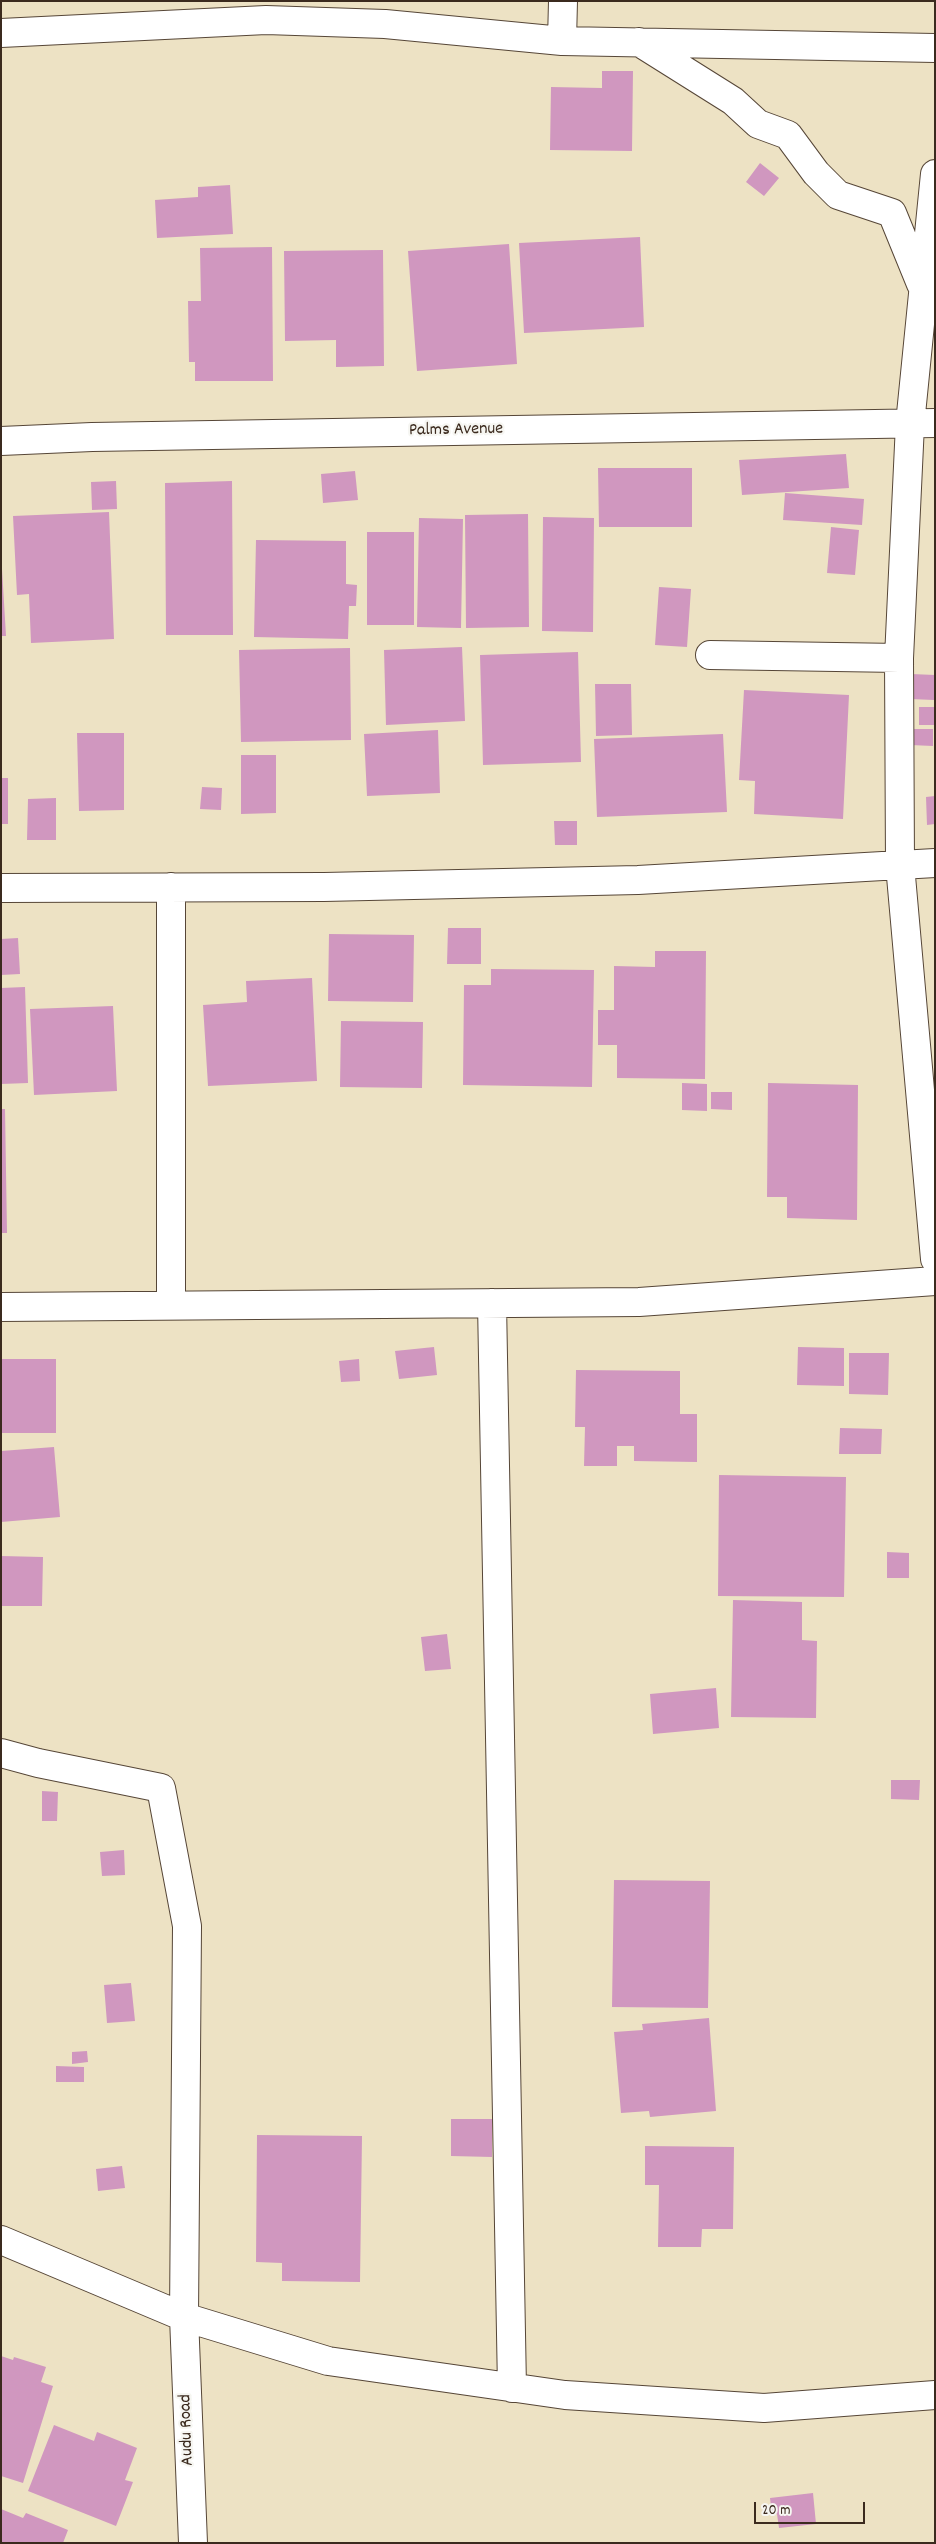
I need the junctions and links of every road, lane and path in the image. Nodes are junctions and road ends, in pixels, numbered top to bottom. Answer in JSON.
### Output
{"nodes":[{"id":1,"x":563,"y":1,"type":"edge"},
{"id":2,"x":1,"y":32,"type":"edge"},
{"id":3,"x":562,"y":41,"type":"junction"},
{"id":4,"x":639,"y":42,"type":"junction"},
{"id":5,"x":935,"y":48,"type":"edge"},
{"id":6,"x":935,"y":174,"type":"edge"},
{"id":7,"x":922,"y":288,"type":"junction"},
{"id":8,"x":922,"y":423,"type":"edge"},
{"id":9,"x":1,"y":442,"type":"edge"},
{"id":10,"x":710,"y":655,"type":"dead end"},
{"id":11,"x":900,"y":658,"type":"junction"},
{"id":12,"x":935,"y":863,"type":"edge"},
{"id":13,"x":900,"y":864,"type":"junction"},
{"id":14,"x":171,"y":887,"type":"junction"},
{"id":15,"x":1,"y":888,"type":"edge"},
{"id":16,"x":935,"y":1259,"type":"edge"},
{"id":17,"x":935,"y":1281,"type":"edge"},
{"id":18,"x":492,"y":1302,"type":"junction"},
{"id":19,"x":171,"y":1305,"type":"junction"},
{"id":20,"x":1,"y":1307,"type":"edge"},
{"id":21,"x":1,"y":1753,"type":"edge"},
{"id":22,"x":1,"y":2240,"type":"edge"},
{"id":23,"x":184,"y":2317,"type":"junction"},
{"id":24,"x":512,"y":2388,"type":"junction"},
{"id":25,"x":935,"y":2396,"type":"edge"},
{"id":26,"x":193,"y":2543,"type":"edge"}],
"edges":[{"from":1,"to":3,"type":"street"},
{"from":2,"to":3,"type":"street"},
{"from":3,"to":4,"type":"street"},
{"from":4,"to":5,"type":"street"},
{"from":4,"to":7,"type":"street"},
{"from":6,"to":7,"type":"street"},
{"from":7,"to":8,"type":"street"},
{"from":8,"to":9,"type":"street","name":"Palms Avenue"},
{"from":8,"to":11,"type":"street"},
{"from":10,"to":11,"type":"street"},
{"from":11,"to":13,"type":"street"},
{"from":12,"to":13,"type":"street"},
{"from":13,"to":14,"type":"street"},
{"from":13,"to":16,"type":"street"},
{"from":14,"to":15,"type":"street"},
{"from":14,"to":19,"type":"street"},
{"from":17,"to":18,"type":"street"},
{"from":18,"to":19,"type":"street"},
{"from":18,"to":24,"type":"street"},
{"from":19,"to":20,"type":"street"},
{"from":21,"to":23,"type":"street","name":"Audu Road"},
{"from":22,"to":23,"type":"street"},
{"from":23,"to":24,"type":"street"},
{"from":23,"to":26,"type":"street","name":"Audu Road"},
{"from":24,"to":25,"type":"street"}]}
